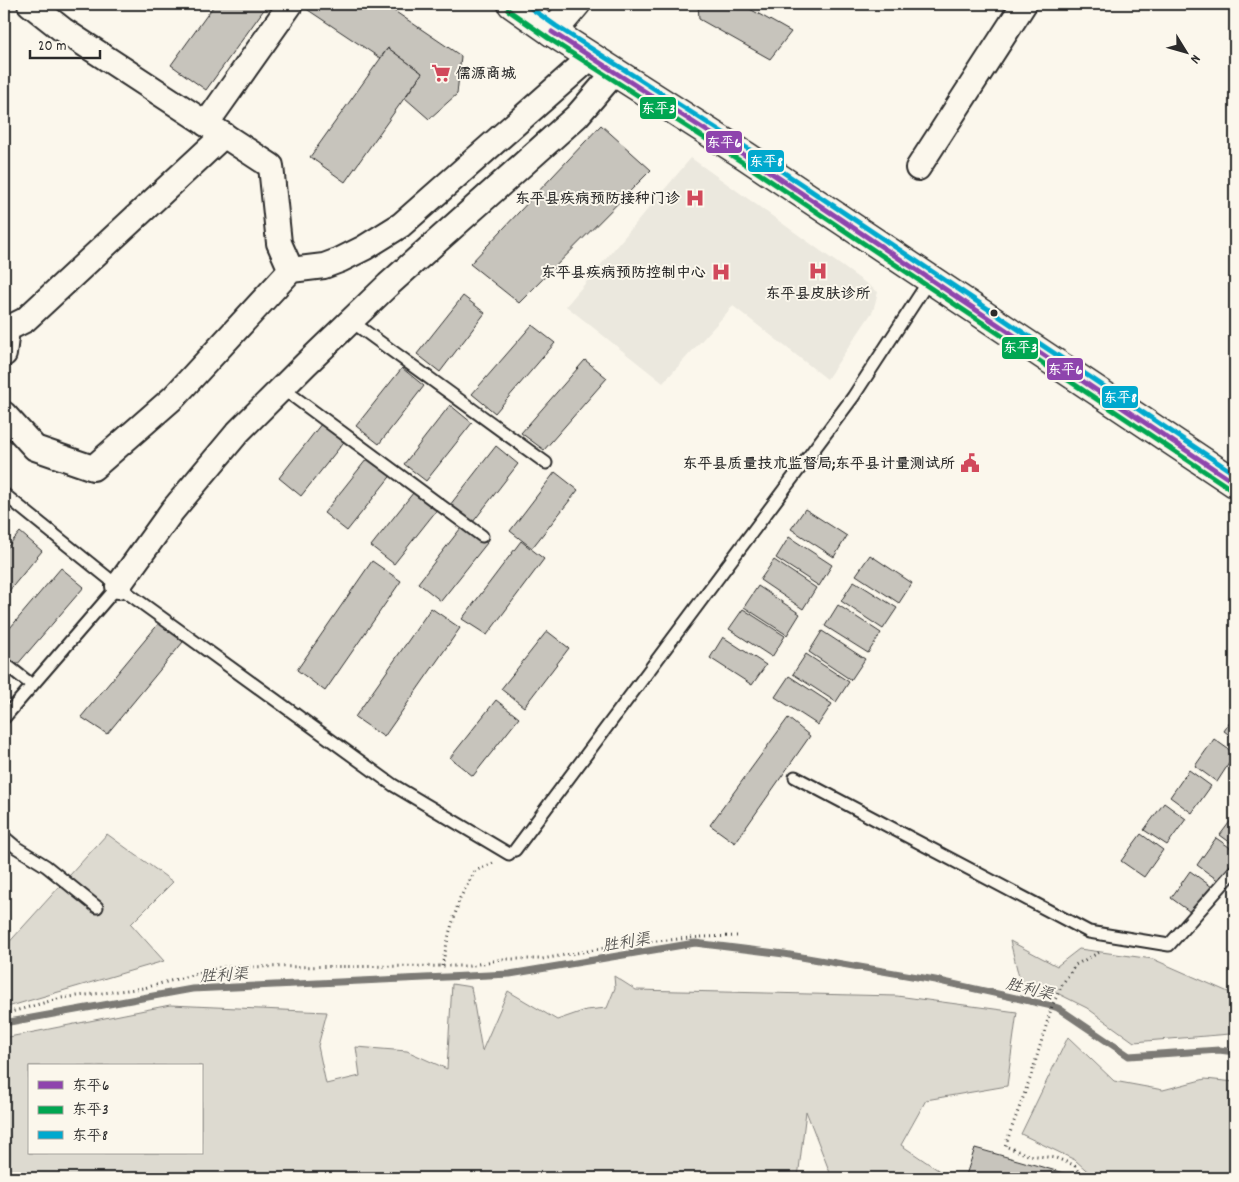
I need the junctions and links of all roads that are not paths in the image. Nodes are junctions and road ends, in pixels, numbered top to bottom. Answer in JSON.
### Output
{"nodes":[{"id":1,"x":30,"y":4,"type":"edge"},
{"id":2,"x":512,"y":4,"type":"edge"},
{"id":3,"x":576,"y":4,"type":"edge"},
{"id":4,"x":1024,"y":4,"type":"edge"},
{"id":5,"x":290,"y":5,"type":"edge"},
{"id":6,"x":552,"y":32,"type":"junction"},
{"id":7,"x":591,"y":57,"type":"junction"},
{"id":8,"x":615,"y":72,"type":"junction"},
{"id":9,"x":215,"y":129,"type":"junction"},
{"id":10,"x":918,"y":168,"type":"dead end"},
{"id":11,"x":291,"y":270,"type":"junction"},
{"id":12,"x":930,"y":279,"type":"junction"},
{"id":13,"x":351,"y":321,"type":"junction"},
{"id":14,"x":4,"y":354,"type":"edge"},
{"id":15,"x":282,"y":388,"type":"junction"},
{"id":16,"x":4,"y":414,"type":"edge"},
{"id":17,"x":546,"y":464,"type":"dead end"},
{"id":18,"x":1235,"y":483,"type":"edge"},
{"id":19,"x":4,"y":494,"type":"edge"},
{"id":20,"x":482,"y":536,"type":"dead end"},
{"id":21,"x":118,"y":586,"type":"junction"},
{"id":22,"x":4,"y":663,"type":"edge"},
{"id":23,"x":32,"y":686,"type":"junction"},
{"id":24,"x":4,"y":718,"type":"edge"},
{"id":25,"x":795,"y":777,"type":"dead end"},
{"id":26,"x":4,"y":837,"type":"edge"},
{"id":27,"x":1235,"y":870,"type":"edge"},
{"id":28,"x":96,"y":907,"type":"dead end"}],
"edges":[{"from":1,"to":9,"type":"street"},
{"from":2,"to":6,"type":"street"},
{"from":3,"to":6,"type":"street"},
{"from":4,"to":10,"type":"street"},
{"from":5,"to":9,"type":"street"},
{"from":6,"to":7,"type":"street"},
{"from":7,"to":8,"type":"street"},
{"from":7,"to":11,"type":"street"},
{"from":8,"to":12,"type":"street"},
{"from":8,"to":13,"type":"street"},
{"from":9,"to":11,"type":"street"},
{"from":9,"to":14,"type":"street"},
{"from":11,"to":16,"type":"street"},
{"from":12,"to":18,"type":"street"},
{"from":12,"to":21,"type":"lane"},
{"from":13,"to":15,"type":"street"},
{"from":13,"to":17,"type":"lane"},
{"from":15,"to":20,"type":"lane"},
{"from":15,"to":21,"type":"street"},
{"from":19,"to":21,"type":"lane"},
{"from":21,"to":23,"type":"lane"},
{"from":22,"to":23,"type":"lane"},
{"from":23,"to":24,"type":"lane"},
{"from":25,"to":27,"type":"lane"},
{"from":26,"to":28,"type":"lane"}]}
